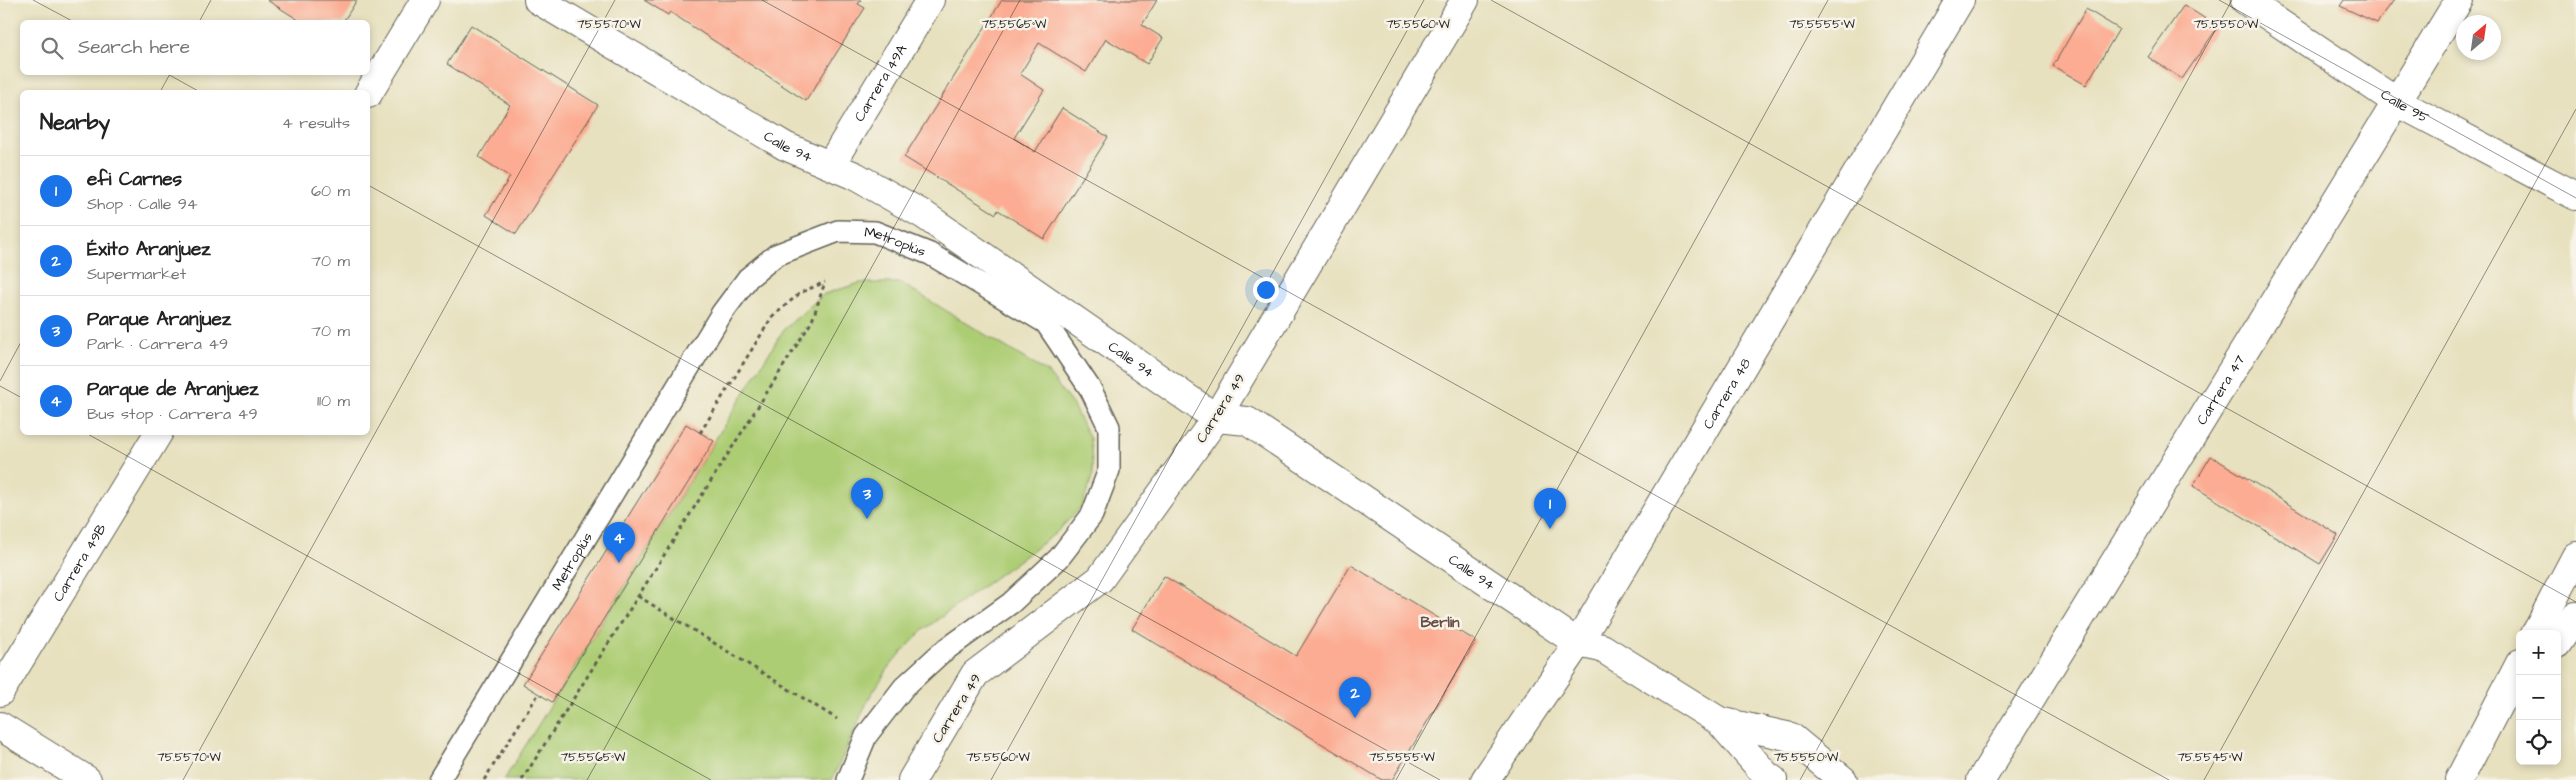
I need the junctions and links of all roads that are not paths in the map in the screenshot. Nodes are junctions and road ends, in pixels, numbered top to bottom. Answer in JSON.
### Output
{"nodes":[{"id":1,"x":425,"y":0,"type":"edge"},
{"id":2,"x":538,"y":0,"type":"edge"},
{"id":3,"x":930,"y":0,"type":"edge"},
{"id":4,"x":1465,"y":0,"type":"edge"},
{"id":5,"x":1960,"y":0,"type":"edge"},
{"id":6,"x":2245,"y":0,"type":"edge"},
{"id":7,"x":2459,"y":0,"type":"edge"},
{"id":8,"x":370,"y":91,"type":"edge"},
{"id":9,"x":2397,"y":102,"type":"junction"},
{"id":10,"x":831,"y":164,"type":"junction"},
{"id":11,"x":2576,"y":196,"type":"edge"},
{"id":12,"x":1216,"y":418,"type":"junction"},
{"id":13,"x":157,"y":435,"type":"edge"},
{"id":14,"x":2576,"y":556,"type":"edge"},
{"id":15,"x":2576,"y":616,"type":"edge"},
{"id":16,"x":2537,"y":630,"type":"edge"},
{"id":17,"x":2561,"y":638,"type":"edge"},
{"id":18,"x":1578,"y":643,"type":"junction"},
{"id":19,"x":2516,"y":671,"type":"edge"},
{"id":20,"x":0,"y":692,"type":"edge"},
{"id":21,"x":2516,"y":707,"type":"edge"},
{"id":22,"x":1719,"y":721,"type":"junction"},
{"id":23,"x":0,"y":726,"type":"edge"},
{"id":24,"x":916,"y":774,"type":"edge"},
{"id":25,"x":87,"y":780,"type":"edge"},
{"id":26,"x":439,"y":780,"type":"edge"},
{"id":27,"x":848,"y":780,"type":"edge"},
{"id":28,"x":1485,"y":780,"type":"edge"},
{"id":29,"x":1774,"y":780,"type":"edge"},
{"id":30,"x":1842,"y":780,"type":"edge"},
{"id":31,"x":1981,"y":780,"type":"edge"},
{"id":32,"x":2458,"y":780,"type":"edge"},
{"id":33,"x":2467,"y":780,"type":"edge"}],
"edges":[{"from":1,"to":8,"type":"street"},
{"from":2,"to":10,"type":"street","name":"Calle 94"},
{"from":3,"to":10,"type":"street","name":"Carrera 49A"},
{"from":4,"to":12,"type":"street","name":"Carrera 49"},
{"from":5,"to":18,"type":"street","name":"Carrera 48"},
{"from":6,"to":9,"type":"street","name":"Calle 95"},
{"from":7,"to":9,"type":"street","name":"Carrera 47"},
{"from":9,"to":11,"type":"street","name":"Calle 95"},
{"from":9,"to":31,"type":"street","name":"Carrera 47"},
{"from":10,"to":12,"type":"street","name":"Calle 94"},
{"from":12,"to":18,"type":"street","name":"Calle 94"},
{"from":12,"to":24,"type":"street","name":"Carrera 49"},
{"from":13,"to":20,"type":"street","name":"Carrera 49B"},
{"from":14,"to":16,"type":"street"},
{"from":15,"to":17,"type":"street"},
{"from":18,"to":22,"type":"street","name":"Calle 94"},
{"from":18,"to":28,"type":"street","name":"Carrera 48"},
{"from":19,"to":32,"type":"street"},
{"from":21,"to":33,"type":"street"},
{"from":22,"to":29,"type":"street","name":"Calle 94"},
{"from":22,"to":30,"type":"street","name":"Calle 94"},
{"from":23,"to":25,"type":"street"},
{"from":26,"to":27,"type":"lane","name":"Metroplús"}]}
